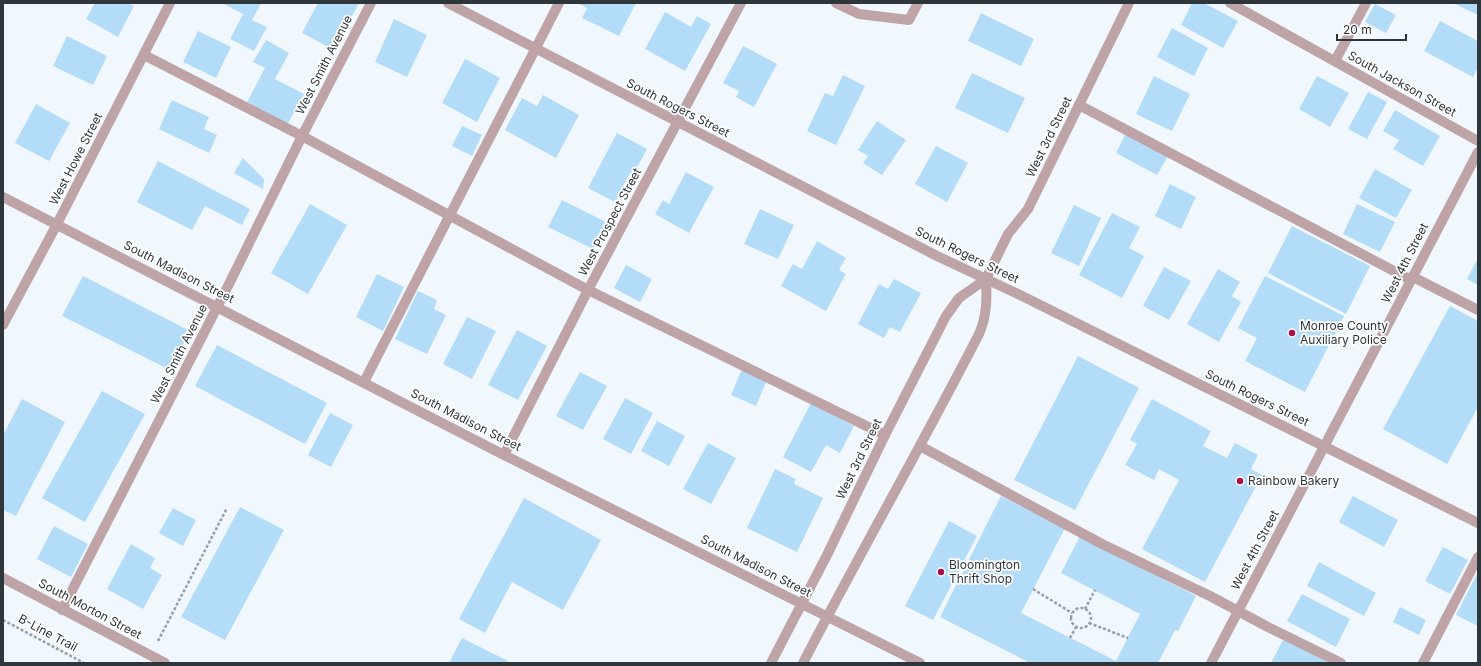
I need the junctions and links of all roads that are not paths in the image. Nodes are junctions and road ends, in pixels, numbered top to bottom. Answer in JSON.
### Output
{"nodes":[{"id":1,"x":170,"y":3,"type":"edge"},
{"id":2,"x":371,"y":3,"type":"edge"},
{"id":3,"x":448,"y":3,"type":"edge"},
{"id":4,"x":559,"y":3,"type":"edge"},
{"id":5,"x":741,"y":3,"type":"edge"},
{"id":6,"x":836,"y":3,"type":"edge"},
{"id":7,"x":918,"y":3,"type":"edge"},
{"id":8,"x":1129,"y":3,"type":"edge"},
{"id":9,"x":1230,"y":3,"type":"edge"},
{"id":10,"x":1366,"y":3,"type":"edge"},
{"id":11,"x":535,"y":49,"type":"junction"},
{"id":12,"x":144,"y":55,"type":"junction"},
{"id":13,"x":1335,"y":61,"type":"junction"},
{"id":14,"x":1079,"y":105,"type":"junction"},
{"id":15,"x":677,"y":123,"type":"junction"},
{"id":16,"x":302,"y":136,"type":"junction"},
{"id":17,"x":1478,"y":140,"type":"edge"},
{"id":18,"x":1478,"y":152,"type":"edge"},
{"id":19,"x":3,"y":197,"type":"edge"},
{"id":20,"x":450,"y":216,"type":"junction"},
{"id":21,"x":57,"y":224,"type":"junction"},
{"id":22,"x":986,"y":278,"type":"junction"},
{"id":23,"x":1412,"y":279,"type":"junction"},
{"id":24,"x":588,"y":290,"type":"junction"},
{"id":25,"x":218,"y":306,"type":"junction"},
{"id":26,"x":1478,"y":310,"type":"edge"},
{"id":27,"x":3,"y":325,"type":"edge"},
{"id":28,"x":364,"y":382,"type":"junction"},
{"id":29,"x":885,"y":435,"type":"junction"},
{"id":30,"x":920,"y":446,"type":"junction"},
{"id":31,"x":1325,"y":446,"type":"junction"},
{"id":32,"x":504,"y":455,"type":"junction"},
{"id":33,"x":1478,"y":523,"type":"edge"},
{"id":34,"x":1478,"y":556,"type":"edge"},
{"id":35,"x":3,"y":578,"type":"edge"},
{"id":36,"x":801,"y":604,"type":"junction"},
{"id":37,"x":62,"y":610,"type":"junction"},
{"id":38,"x":1238,"y":610,"type":"junction"},
{"id":39,"x":827,"y":617,"type":"junction"},
{"id":40,"x":165,"y":663,"type":"edge"},
{"id":41,"x":771,"y":663,"type":"edge"},
{"id":42,"x":803,"y":663,"type":"edge"},
{"id":43,"x":920,"y":663,"type":"edge"},
{"id":44,"x":1211,"y":663,"type":"edge"},
{"id":45,"x":1341,"y":663,"type":"edge"},
{"id":46,"x":1423,"y":663,"type":"edge"}],
"edges":[{"from":1,"to":12,"type":"street","name":"West Howe Street"},
{"from":2,"to":16,"type":"street","name":"West Smith Avenue"},
{"from":3,"to":11,"type":"street","name":"South Rogers Street"},
{"from":4,"to":11,"type":"street"},
{"from":5,"to":15,"type":"street","name":"West Prospect Street"},
{"from":6,"to":7,"type":"street"},
{"from":8,"to":14,"type":"street","name":"West 3rd Street"},
{"from":9,"to":13,"type":"street","name":"South Jackson Street"},
{"from":10,"to":13,"type":"street"},
{"from":11,"to":15,"type":"street","name":"South Rogers Street"},
{"from":11,"to":20,"type":"street"},
{"from":12,"to":16,"type":"street"},
{"from":12,"to":21,"type":"street","name":"West Howe Street"},
{"from":13,"to":17,"type":"street","name":"South Jackson Street"},
{"from":14,"to":22,"type":"street","name":"West 3rd Street"},
{"from":14,"to":23,"type":"street"},
{"from":15,"to":22,"type":"street","name":"South Rogers Street"},
{"from":15,"to":24,"type":"street","name":"West Prospect Street"},
{"from":16,"to":20,"type":"street"},
{"from":16,"to":25,"type":"street","name":"West Smith Avenue"},
{"from":18,"to":23,"type":"street","name":"West 4th Street"},
{"from":19,"to":21,"type":"street","name":"South Madison Street"},
{"from":20,"to":24,"type":"street"},
{"from":20,"to":28,"type":"street"},
{"from":21,"to":25,"type":"street","name":"South Madison Street"},
{"from":21,"to":27,"type":"street","name":"West Howe Street"},
{"from":22,"to":29,"type":"street","name":"West 3rd Street"},
{"from":22,"to":30,"type":"street","name":"West 3rd Street"},
{"from":22,"to":31,"type":"street","name":"South Rogers Street"},
{"from":23,"to":26,"type":"street"},
{"from":23,"to":31,"type":"street","name":"West 4th Street"},
{"from":24,"to":29,"type":"street"},
{"from":24,"to":32,"type":"street","name":"West Prospect Street"},
{"from":25,"to":28,"type":"street","name":"South Madison Street"},
{"from":25,"to":37,"type":"street","name":"West Smith Avenue"},
{"from":28,"to":32,"type":"street","name":"South Madison Street"},
{"from":29,"to":36,"type":"street","name":"West 3rd Street"},
{"from":30,"to":38,"type":"street"},
{"from":30,"to":39,"type":"street","name":"West 3rd Street"},
{"from":31,"to":33,"type":"street","name":"South Rogers Street"},
{"from":31,"to":38,"type":"street","name":"West 4th Street"},
{"from":32,"to":36,"type":"street","name":"South Madison Street"},
{"from":34,"to":46,"type":"street"},
{"from":35,"to":37,"type":"street","name":"South Morton Street"},
{"from":36,"to":39,"type":"street","name":"South Madison Street"},
{"from":36,"to":41,"type":"street","name":"West 3rd Street"},
{"from":37,"to":40,"type":"street","name":"South Morton Street"},
{"from":38,"to":44,"type":"street","name":"West 4th Street"},
{"from":38,"to":45,"type":"street"},
{"from":39,"to":42,"type":"street","name":"West 3rd Street"},
{"from":39,"to":43,"type":"street","name":"South Madison Street"}]}
